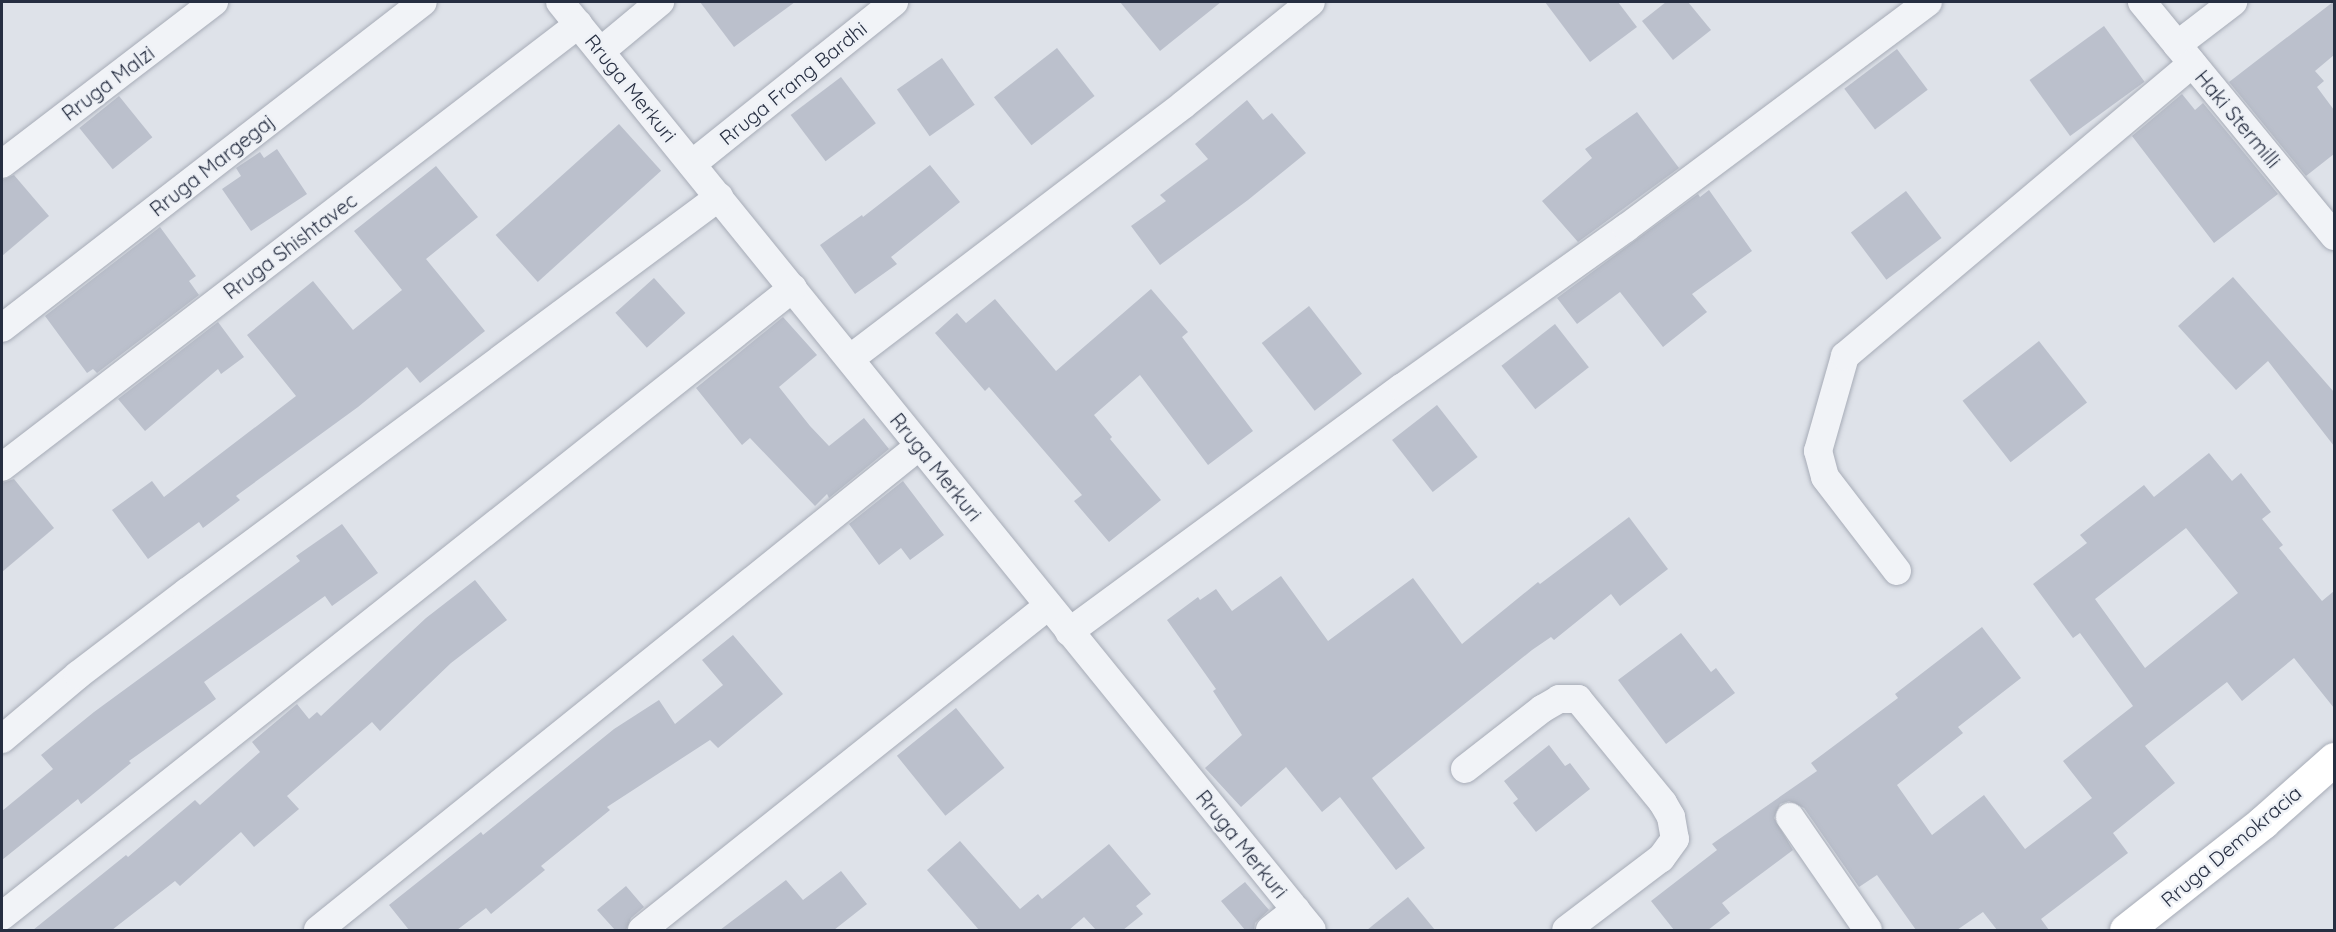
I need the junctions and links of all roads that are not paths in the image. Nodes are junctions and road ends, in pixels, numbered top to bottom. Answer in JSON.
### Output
{"nodes":[{"id":1,"x":214,"y":2,"type":"edge"},
{"id":2,"x":423,"y":2,"type":"edge"},
{"id":3,"x":560,"y":2,"type":"edge"},
{"id":4,"x":660,"y":2,"type":"edge"},
{"id":5,"x":894,"y":2,"type":"edge"},
{"id":6,"x":1311,"y":2,"type":"edge"},
{"id":7,"x":1928,"y":2,"type":"edge"},
{"id":8,"x":2142,"y":2,"type":"edge"},
{"id":9,"x":2234,"y":2,"type":"edge"},
{"id":10,"x":579,"y":24,"type":"junction"},
{"id":11,"x":600,"y":51,"type":"junction"},
{"id":12,"x":2185,"y":54,"type":"junction"},
{"id":13,"x":2,"y":164,"type":"edge"},
{"id":14,"x":692,"y":164,"type":"junction"},
{"id":15,"x":719,"y":197,"type":"junction"},
{"id":16,"x":2334,"y":236,"type":"edge"},
{"id":17,"x":793,"y":288,"type":"junction"},
{"id":18,"x":2,"y":327,"type":"edge"},
{"id":19,"x":851,"y":358,"type":"junction"},
{"id":20,"x":918,"y":447,"type":"junction"},
{"id":21,"x":2,"y":467,"type":"edge"},
{"id":22,"x":1897,"y":571,"type":"dead end"},
{"id":23,"x":1048,"y":606,"type":"junction"},
{"id":24,"x":1069,"y":632,"type":"junction"},
{"id":25,"x":2,"y":739,"type":"edge"},
{"id":26,"x":2334,"y":759,"type":"edge"},
{"id":27,"x":1465,"y":769,"type":"dead end"},
{"id":28,"x":1790,"y":817,"type":"dead end"},
{"id":29,"x":2,"y":916,"type":"edge"},
{"id":30,"x":1304,"y":920,"type":"edge"},
{"id":31,"x":318,"y":930,"type":"edge"},
{"id":32,"x":642,"y":930,"type":"edge"},
{"id":33,"x":1270,"y":930,"type":"edge"},
{"id":34,"x":1566,"y":930,"type":"edge"},
{"id":35,"x":1868,"y":930,"type":"edge"},
{"id":36,"x":2126,"y":930,"type":"edge"}],
"edges":[{"from":1,"to":13,"type":"street","name":"Rruga Malzi"},
{"from":2,"to":18,"type":"street","name":"Rruga Margegaj"},
{"from":3,"to":10,"type":"street","name":"Rruga Merkuri"},
{"from":4,"to":11,"type":"street"},
{"from":5,"to":14,"type":"street","name":"Rruga Frang Bardhi"},
{"from":6,"to":19,"type":"street"},
{"from":7,"to":24,"type":"street"},
{"from":8,"to":12,"type":"street","name":"Haki Stermilli"},
{"from":9,"to":12,"type":"street"},
{"from":10,"to":11,"type":"street","name":"Rruga Merkuri"},
{"from":10,"to":21,"type":"street","name":"Rruga Shishtavec"},
{"from":11,"to":14,"type":"street","name":"Rruga Merkuri"},
{"from":12,"to":16,"type":"street","name":"Haki Stermilli"},
{"from":12,"to":22,"type":"street"},
{"from":14,"to":15,"type":"street","name":"Rruga Merkuri"},
{"from":15,"to":17,"type":"street","name":"Rruga Merkuri"},
{"from":15,"to":25,"type":"street"},
{"from":17,"to":19,"type":"street","name":"Rruga Merkuri"},
{"from":17,"to":29,"type":"street"},
{"from":19,"to":20,"type":"street","name":"Rruga Merkuri"},
{"from":20,"to":23,"type":"street","name":"Rruga Merkuri"},
{"from":20,"to":31,"type":"street"},
{"from":23,"to":24,"type":"street","name":"Rruga Merkuri"},
{"from":23,"to":32,"type":"street"},
{"from":24,"to":30,"type":"street","name":"Rruga Merkuri"},
{"from":26,"to":36,"type":"main road","name":"Rruga Demokracia"},
{"from":27,"to":34,"type":"street"},
{"from":28,"to":35,"type":"street"},
{"from":30,"to":33,"type":"street"}]}
